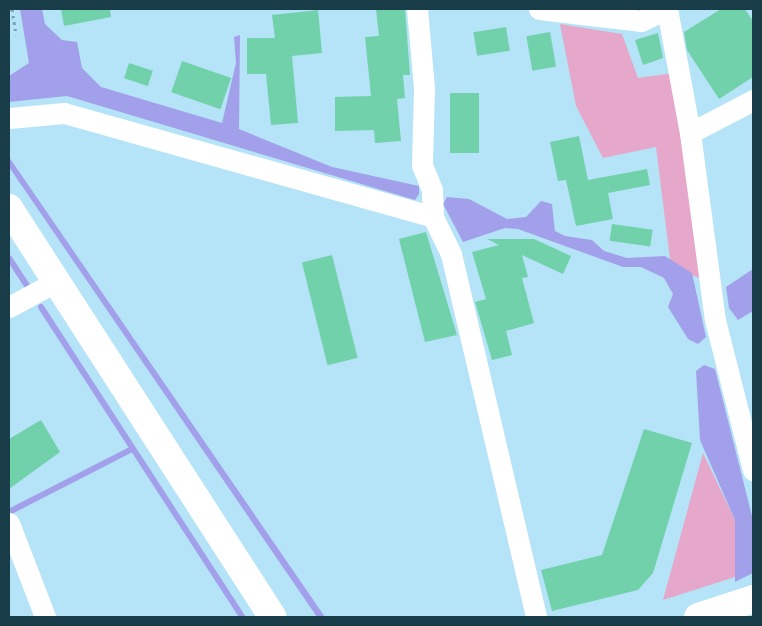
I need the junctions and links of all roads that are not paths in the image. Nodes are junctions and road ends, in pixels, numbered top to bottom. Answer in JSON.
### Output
{"nodes":[{"id":1,"x":417,"y":9,"type":"edge"},
{"id":2,"x":539,"y":9,"type":"edge"},
{"id":3,"x":667,"y":9,"type":"edge"},
{"id":4,"x":753,"y":100,"type":"edge"},
{"id":5,"x":9,"y":118,"type":"edge"},
{"id":6,"x":690,"y":134,"type":"junction"},
{"id":7,"x":9,"y":208,"type":"edge"},
{"id":8,"x":433,"y":217,"type":"junction"},
{"id":9,"x":57,"y":281,"type":"junction"},
{"id":10,"x":9,"y":307,"type":"edge"},
{"id":11,"x":753,"y":470,"type":"edge"},
{"id":12,"x":9,"y":525,"type":"edge"},
{"id":13,"x":753,"y":600,"type":"edge"},
{"id":14,"x":45,"y":617,"type":"edge"},
{"id":15,"x":273,"y":617,"type":"edge"},
{"id":16,"x":536,"y":617,"type":"edge"},
{"id":17,"x":698,"y":617,"type":"edge"}],
"edges":[{"from":1,"to":8,"type":"street"},
{"from":2,"to":3,"type":"street"},
{"from":3,"to":6,"type":"street"},
{"from":4,"to":6,"type":"street"},
{"from":5,"to":8,"type":"street"},
{"from":6,"to":11,"type":"street"},
{"from":7,"to":9,"type":"street"},
{"from":8,"to":16,"type":"street"},
{"from":9,"to":10,"type":"street"},
{"from":9,"to":15,"type":"street"},
{"from":12,"to":14,"type":"street"},
{"from":13,"to":17,"type":"street"}]}
